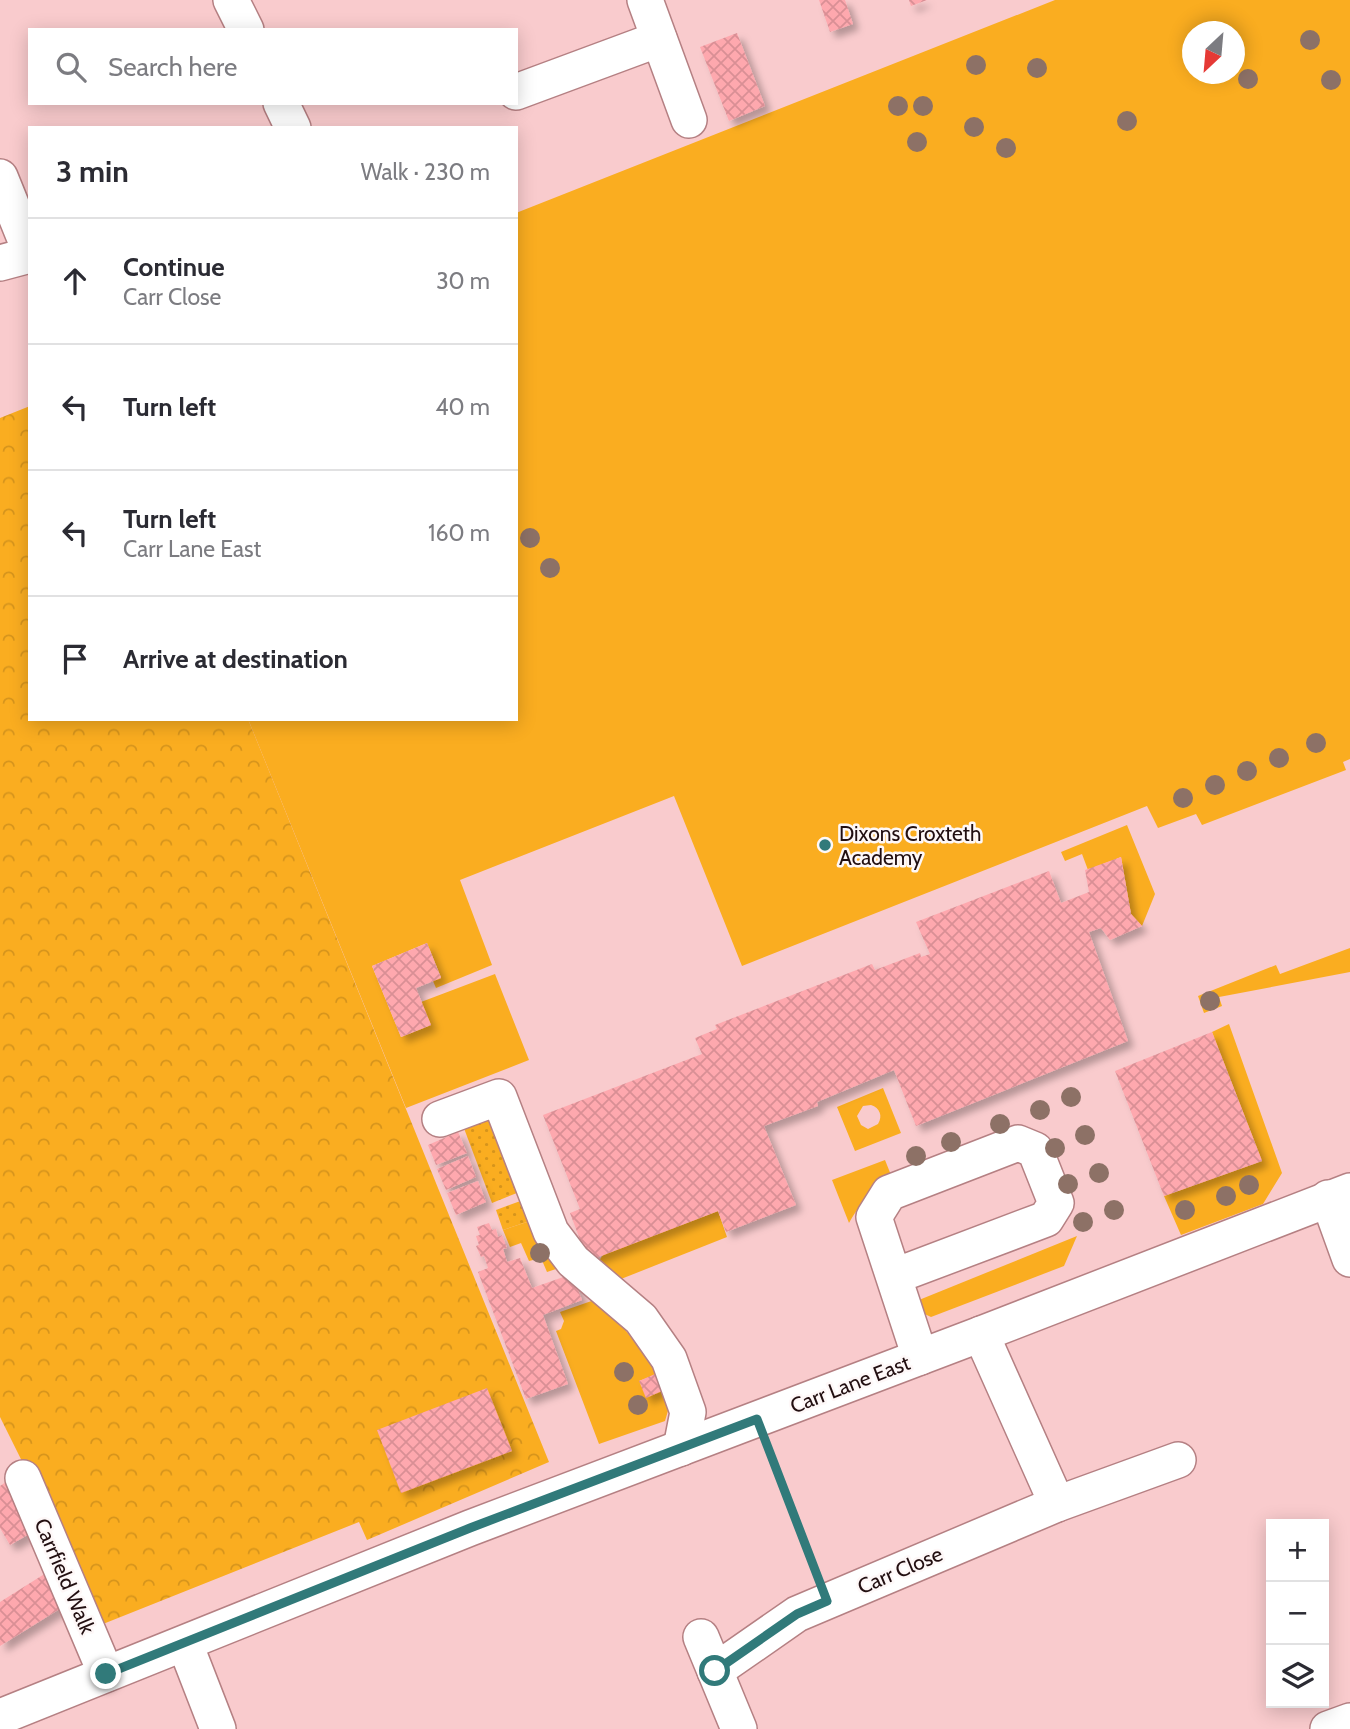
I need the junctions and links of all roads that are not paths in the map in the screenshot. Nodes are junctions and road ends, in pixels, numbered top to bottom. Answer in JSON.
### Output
{"nodes":[{"id":1,"x":231,"y":0,"type":"edge"},
{"id":2,"x":645,"y":0,"type":"edge"},
{"id":3,"x":245,"y":28,"type":"edge"},
{"id":4,"x":659,"y":39,"type":"junction"},
{"id":5,"x":518,"y":91,"type":"edge"},
{"id":6,"x":282,"y":105,"type":"edge"},
{"id":7,"x":689,"y":120,"type":"dead end"},
{"id":8,"x":292,"y":126,"type":"edge"},
{"id":9,"x":0,"y":177,"type":"edge"},
{"id":10,"x":28,"y":248,"type":"edge"},
{"id":11,"x":28,"y":254,"type":"edge"},
{"id":12,"x":0,"y":263,"type":"edge"},
{"id":13,"x":440,"y":1119,"type":"dead end"},
{"id":14,"x":1339,"y":1194,"type":"edge"},
{"id":15,"x":1350,"y":1259,"type":"edge"},
{"id":16,"x":895,"y":1276,"type":"junction"},
{"id":17,"x":981,"y":1334,"type":"junction"},
{"id":18,"x":920,"y":1357,"type":"junction"},
{"id":19,"x":681,"y":1448,"type":"junction"},
{"id":20,"x":1178,"y":1460,"type":"dead end"},
{"id":21,"x":23,"y":1478,"type":"dead end"},
{"id":22,"x":1058,"y":1504,"type":"junction"},
{"id":23,"x":701,"y":1637,"type":"dead end"},
{"id":24,"x":185,"y":1644,"type":"junction"},
{"id":25,"x":715,"y":1671,"type":"junction"},
{"id":26,"x":106,"y":1674,"type":"junction"},
{"id":27,"x":0,"y":1717,"type":"edge"},
{"id":28,"x":1350,"y":1721,"type":"edge"},
{"id":29,"x":218,"y":1729,"type":"edge"},
{"id":30,"x":739,"y":1729,"type":"edge"},
{"id":31,"x":1328,"y":1729,"type":"edge"}],
"edges":[{"from":1,"to":3,"type":"street"},
{"from":2,"to":4,"type":"street"},
{"from":4,"to":5,"type":"street"},
{"from":4,"to":7,"type":"street"},
{"from":6,"to":8,"type":"street"},
{"from":9,"to":10,"type":"street"},
{"from":11,"to":12,"type":"street"},
{"from":13,"to":19,"type":"street"},
{"from":14,"to":15,"type":"street"},
{"from":14,"to":17,"type":"street","name":"Carr Lane East"},
{"from":16,"to":16,"type":"street"},
{"from":16,"to":18,"type":"street"},
{"from":17,"to":18,"type":"street","name":"Carr Lane East"},
{"from":17,"to":22,"type":"street"},
{"from":18,"to":19,"type":"street","name":"Carr Lane East"},
{"from":19,"to":24,"type":"street","name":"Carr Lane East"},
{"from":20,"to":22,"type":"street","name":"Carr Close"},
{"from":21,"to":26,"type":"street","name":"Carrfield Walk"},
{"from":22,"to":25,"type":"street","name":"Carr Close"},
{"from":23,"to":25,"type":"street"},
{"from":24,"to":26,"type":"street","name":"Carr Lane East"},
{"from":24,"to":29,"type":"street"},
{"from":25,"to":30,"type":"street"},
{"from":26,"to":27,"type":"street","name":"Carr Lane East"},
{"from":28,"to":31,"type":"street"}]}
